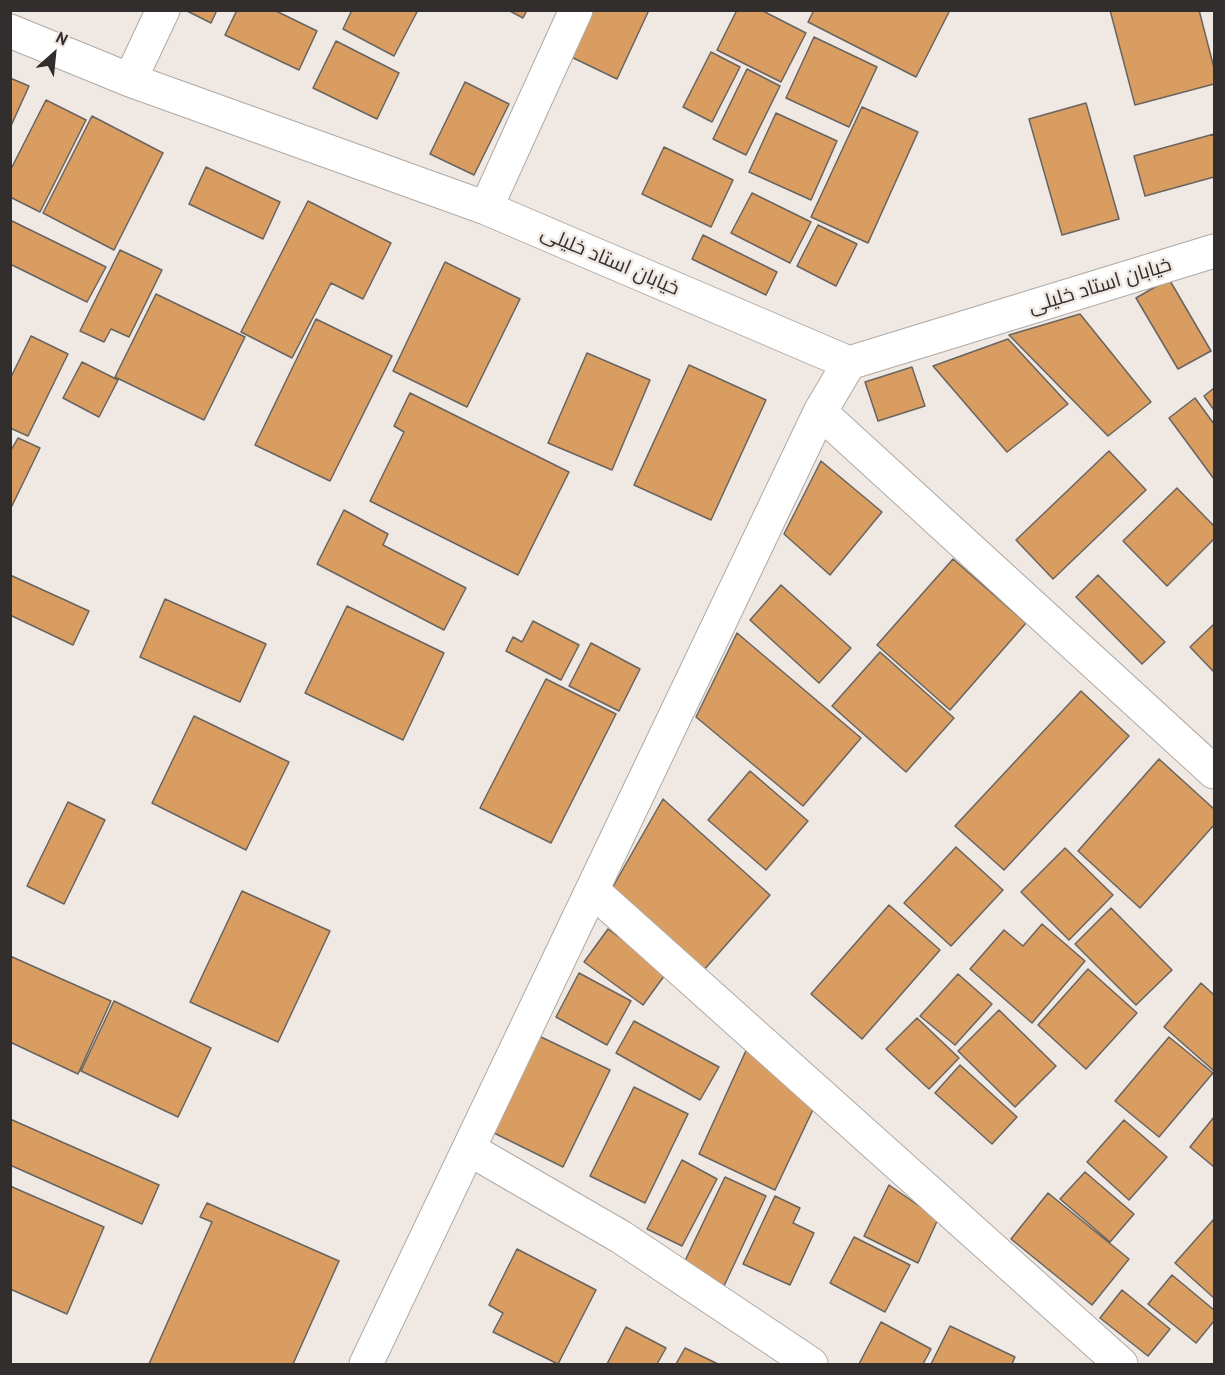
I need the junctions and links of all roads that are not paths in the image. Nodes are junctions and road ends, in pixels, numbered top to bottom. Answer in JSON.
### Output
{"nodes":[{"id":1,"x":163,"y":10,"type":"edge"},
{"id":2,"x":576,"y":10,"type":"edge"},
{"id":3,"x":10,"y":32,"type":"edge"},
{"id":4,"x":130,"y":80,"type":"junction"},
{"id":5,"x":486,"y":208,"type":"junction"},
{"id":6,"x":1215,"y":251,"type":"edge"},
{"id":7,"x":849,"y":363,"type":"junction"},
{"id":8,"x":820,"y":412,"type":"junction"},
{"id":9,"x":1215,"y":772,"type":"edge"},
{"id":10,"x":592,"y":890,"type":"junction"},
{"id":11,"x":469,"y":1149,"type":"junction"},
{"id":12,"x":366,"y":1365,"type":"edge"},
{"id":13,"x":811,"y":1365,"type":"edge"},
{"id":14,"x":1121,"y":1365,"type":"edge"}],
"edges":[{"from":1,"to":4,"type":"street"},
{"from":2,"to":5,"type":"street"},
{"from":3,"to":4,"type":"street","name":"خیابان استاد خلیلی"},
{"from":4,"to":5,"type":"street","name":"خیابان استاد خلیلی"},
{"from":5,"to":7,"type":"street","name":"خیابان استاد خلیلی"},
{"from":6,"to":7,"type":"street","name":"خیابان استاد خلیلی"},
{"from":7,"to":8,"type":"street"},
{"from":8,"to":9,"type":"street"},
{"from":8,"to":10,"type":"street"},
{"from":10,"to":11,"type":"street"},
{"from":10,"to":14,"type":"street"},
{"from":11,"to":12,"type":"street"},
{"from":11,"to":13,"type":"street"}]}
